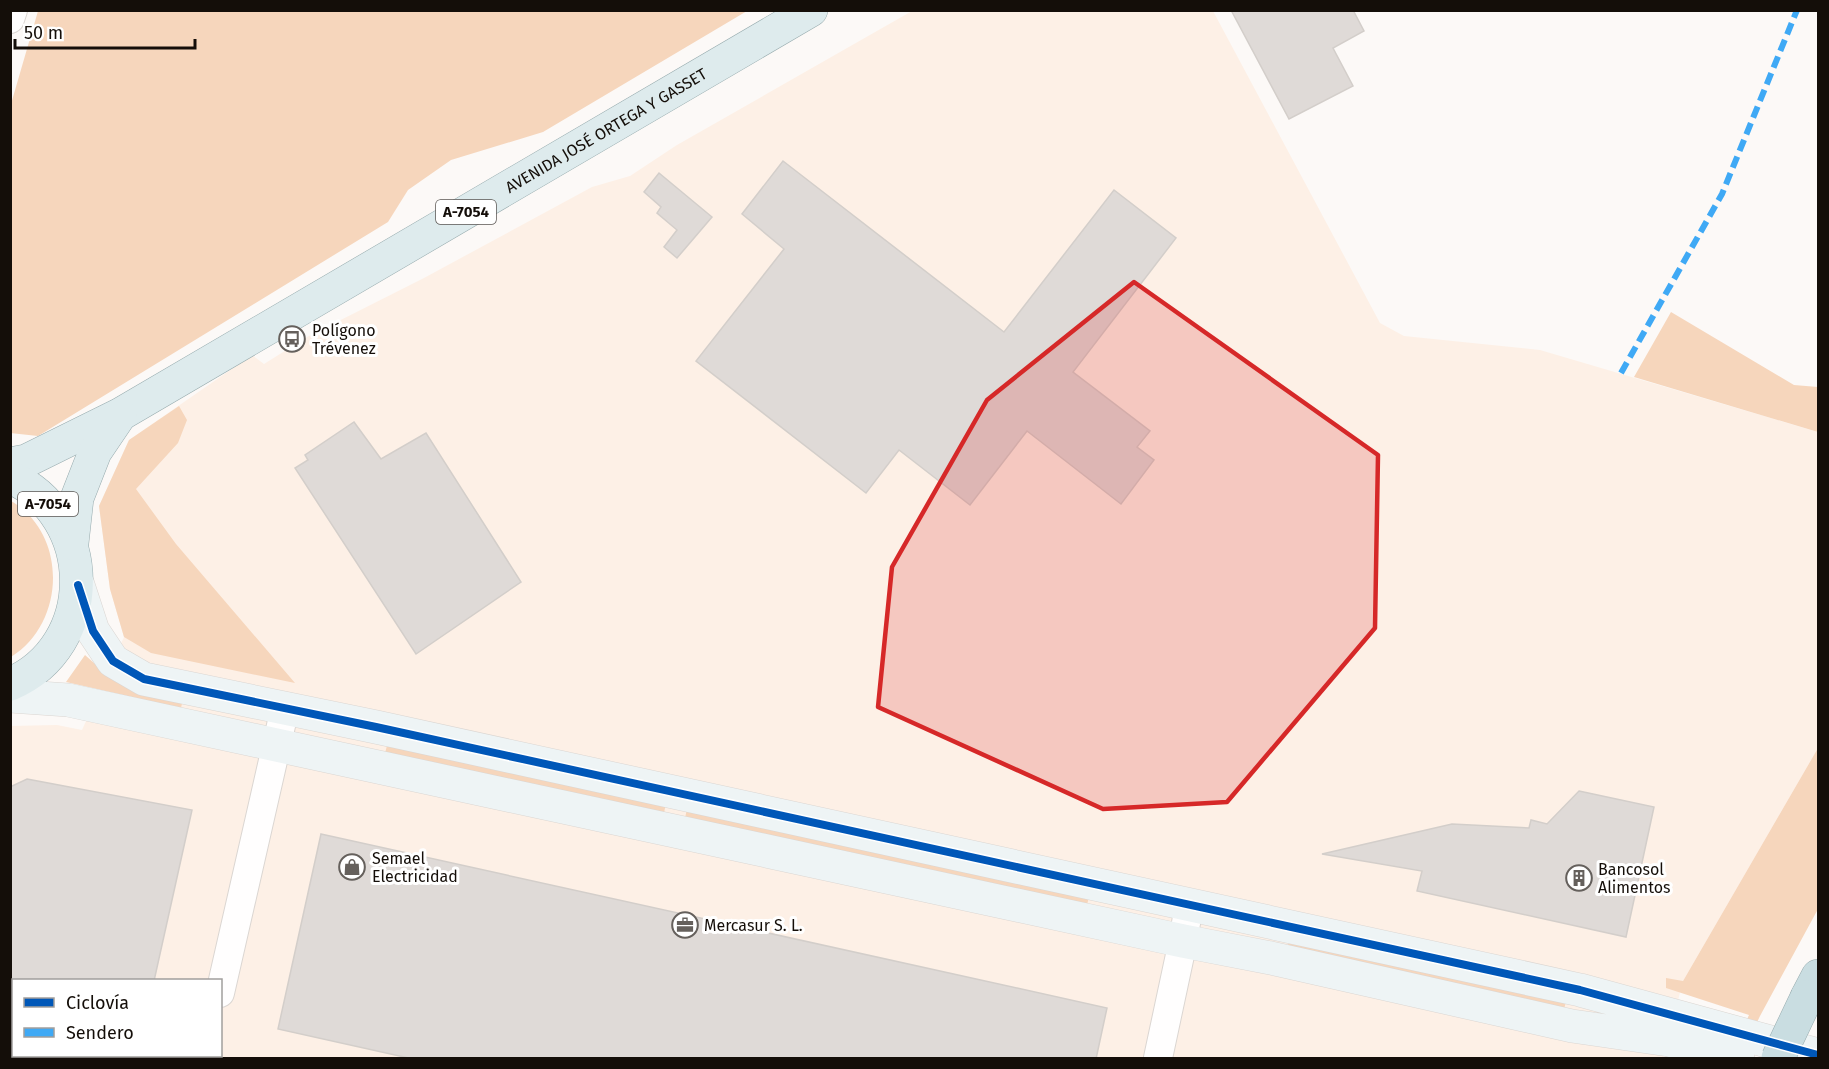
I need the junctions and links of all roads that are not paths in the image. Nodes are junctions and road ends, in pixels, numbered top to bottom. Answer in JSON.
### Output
{"nodes":[{"id":1,"x":13,"y":10,"type":"edge"},
{"id":2,"x":811,"y":10,"type":"edge"},
{"id":3,"x":10,"y":19,"type":"edge"},
{"id":4,"x":121,"y":414,"type":"junction"},
{"id":5,"x":10,"y":464,"type":"edge"},
{"id":6,"x":10,"y":477,"type":"edge"},
{"id":7,"x":72,"y":543,"type":"junction"},
{"id":8,"x":78,"y":585,"type":"junction"},
{"id":9,"x":10,"y":684,"type":"edge"},
{"id":10,"x":10,"y":696,"type":"edge"},
{"id":11,"x":285,"y":708,"type":"junction"},
{"id":12,"x":276,"y":745,"type":"junction"},
{"id":13,"x":1189,"y":904,"type":"junction"},
{"id":14,"x":1184,"y":941,"type":"junction"},
{"id":15,"x":222,"y":984,"type":"edge"},
{"id":16,"x":1813,"y":986,"type":"edge"},
{"id":17,"x":1818,"y":1055,"type":"edge"},
{"id":18,"x":1158,"y":1059,"type":"edge"},
{"id":19,"x":1738,"y":1059,"type":"edge"},
{"id":20,"x":1778,"y":1059,"type":"edge"}],
"edges":[{"from":1,"to":3,"type":"street"},
{"from":2,"to":4,"type":"main road","name":"AVENIDA JOSÉ ORTEGA Y GASSET","number":"A-7054"},
{"from":4,"to":5,"type":"main road","name":"AVENIDA JOSÉ ORTEGA Y GASSET","number":"A-7054"},
{"from":4,"to":7,"type":"main road","name":"AVENIDA JOSÉ ORTEGA Y GASSET","number":"A-7054"},
{"from":6,"to":7,"type":"main road","number":"A-7054"},
{"from":7,"to":8,"type":"main road","number":"A-7054"},
{"from":8,"to":9,"type":"main road","number":"A-7054"},
{"from":8,"to":11,"type":"street"},
{"from":10,"to":12,"type":"street"},
{"from":11,"to":12,"type":"street"},
{"from":11,"to":13,"type":"street"},
{"from":12,"to":14,"type":"street"},
{"from":12,"to":15,"type":"street"},
{"from":13,"to":14,"type":"street"},
{"from":13,"to":17,"type":"street"},
{"from":14,"to":18,"type":"street"},
{"from":14,"to":19,"type":"street"},
{"from":16,"to":20,"type":"highway","bridge":true}]}
